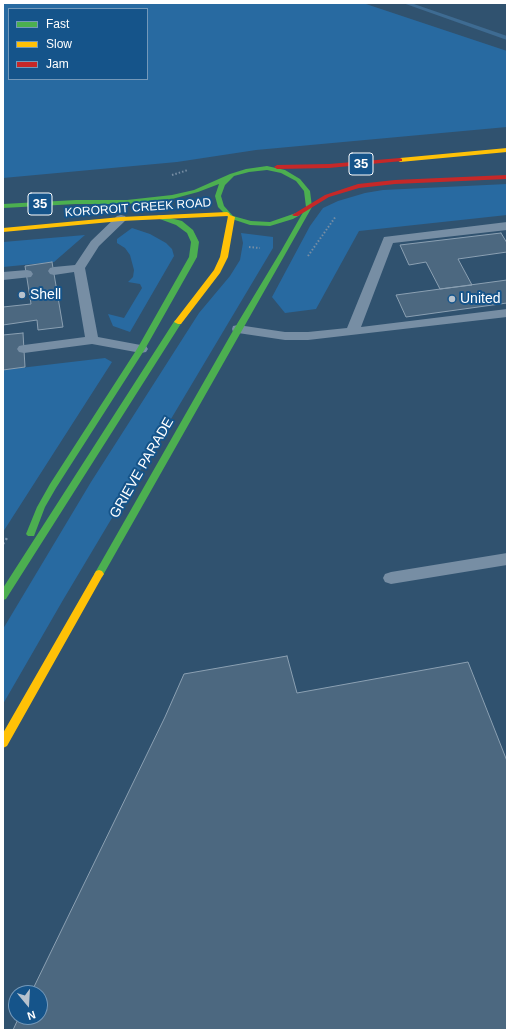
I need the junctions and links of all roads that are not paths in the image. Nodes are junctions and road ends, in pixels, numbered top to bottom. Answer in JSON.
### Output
{"nodes":[{"id":1,"x":507,"y":150,"type":"edge"},
{"id":2,"x":262,"y":168,"type":"junction"},
{"id":3,"x":232,"y":176,"type":"junction"},
{"id":4,"x":507,"y":177,"type":"edge"},
{"id":5,"x":3,"y":206,"type":"edge"},
{"id":6,"x":308,"y":208,"type":"junction"},
{"id":7,"x":229,"y":216,"type":"junction"},
{"id":8,"x":159,"y":217,"type":"junction"},
{"id":9,"x":121,"y":219,"type":"junction"},
{"id":10,"x":507,"y":226,"type":"edge"},
{"id":11,"x":3,"y":230,"type":"edge"},
{"id":12,"x":79,"y":268,"type":"junction"},
{"id":13,"x":54,"y":271,"type":"dead end"},
{"id":14,"x":26,"y":274,"type":"dead end"},
{"id":15,"x":3,"y":276,"type":"edge"},
{"id":16,"x":507,"y":313,"type":"edge"},
{"id":17,"x":238,"y":329,"type":"junction"},
{"id":18,"x":352,"y":332,"type":"junction"},
{"id":19,"x":92,"y":340,"type":"junction"},
{"id":20,"x":24,"y":349,"type":"dead end"},
{"id":21,"x":141,"y":349,"type":"junction"},
{"id":22,"x":159,"y":352,"type":"junction"},
{"id":23,"x":507,"y":559,"type":"edge"},
{"id":24,"x":19,"y":569,"type":"junction"},
{"id":25,"x":391,"y":578,"type":"dead end"},
{"id":26,"x":3,"y":596,"type":"edge"},
{"id":27,"x":3,"y":743,"type":"edge"}],
"edges":[{"from":1,"to":2,"type":"main road","number":"35"},
{"from":2,"to":3,"type":"main road","number":"35"},
{"from":2,"to":6,"type":"main road","number":"35"},
{"from":3,"to":5,"type":"main road","name":"KOROROIT CREEK ROAD","number":"35"},
{"from":3,"to":7,"type":"main road"},
{"from":4,"to":6,"type":"main road","number":"35"},
{"from":6,"to":7,"type":"main road","number":"35"},
{"from":6,"to":17,"type":"main road","name":"GRIEVE PARADE"},
{"from":7,"to":8,"type":"main road","name":"KOROROIT CREEK ROAD","number":"35"},
{"from":7,"to":22,"type":"main road"},
{"from":8,"to":9,"type":"main road","name":"KOROROIT CREEK ROAD","number":"35"},
{"from":8,"to":21,"type":"main road"},
{"from":9,"to":11,"type":"main road","name":"KOROROIT CREEK ROAD","number":"35"},
{"from":9,"to":12,"type":"lane"},
{"from":10,"to":18,"type":"lane"},
{"from":12,"to":13,"type":"lane"},
{"from":12,"to":19,"type":"lane"},
{"from":14,"to":15,"type":"lane"},
{"from":16,"to":18,"type":"lane"},
{"from":17,"to":18,"type":"lane"},
{"from":17,"to":27,"type":"main road","name":"GRIEVE PARADE"},
{"from":19,"to":20,"type":"lane"},
{"from":19,"to":21,"type":"lane"},
{"from":21,"to":22,"type":"main road"},
{"from":21,"to":24,"type":"main road"},
{"from":22,"to":24,"type":"main road"},
{"from":23,"to":25,"type":"lane"},
{"from":24,"to":26,"type":"main road"}]}
